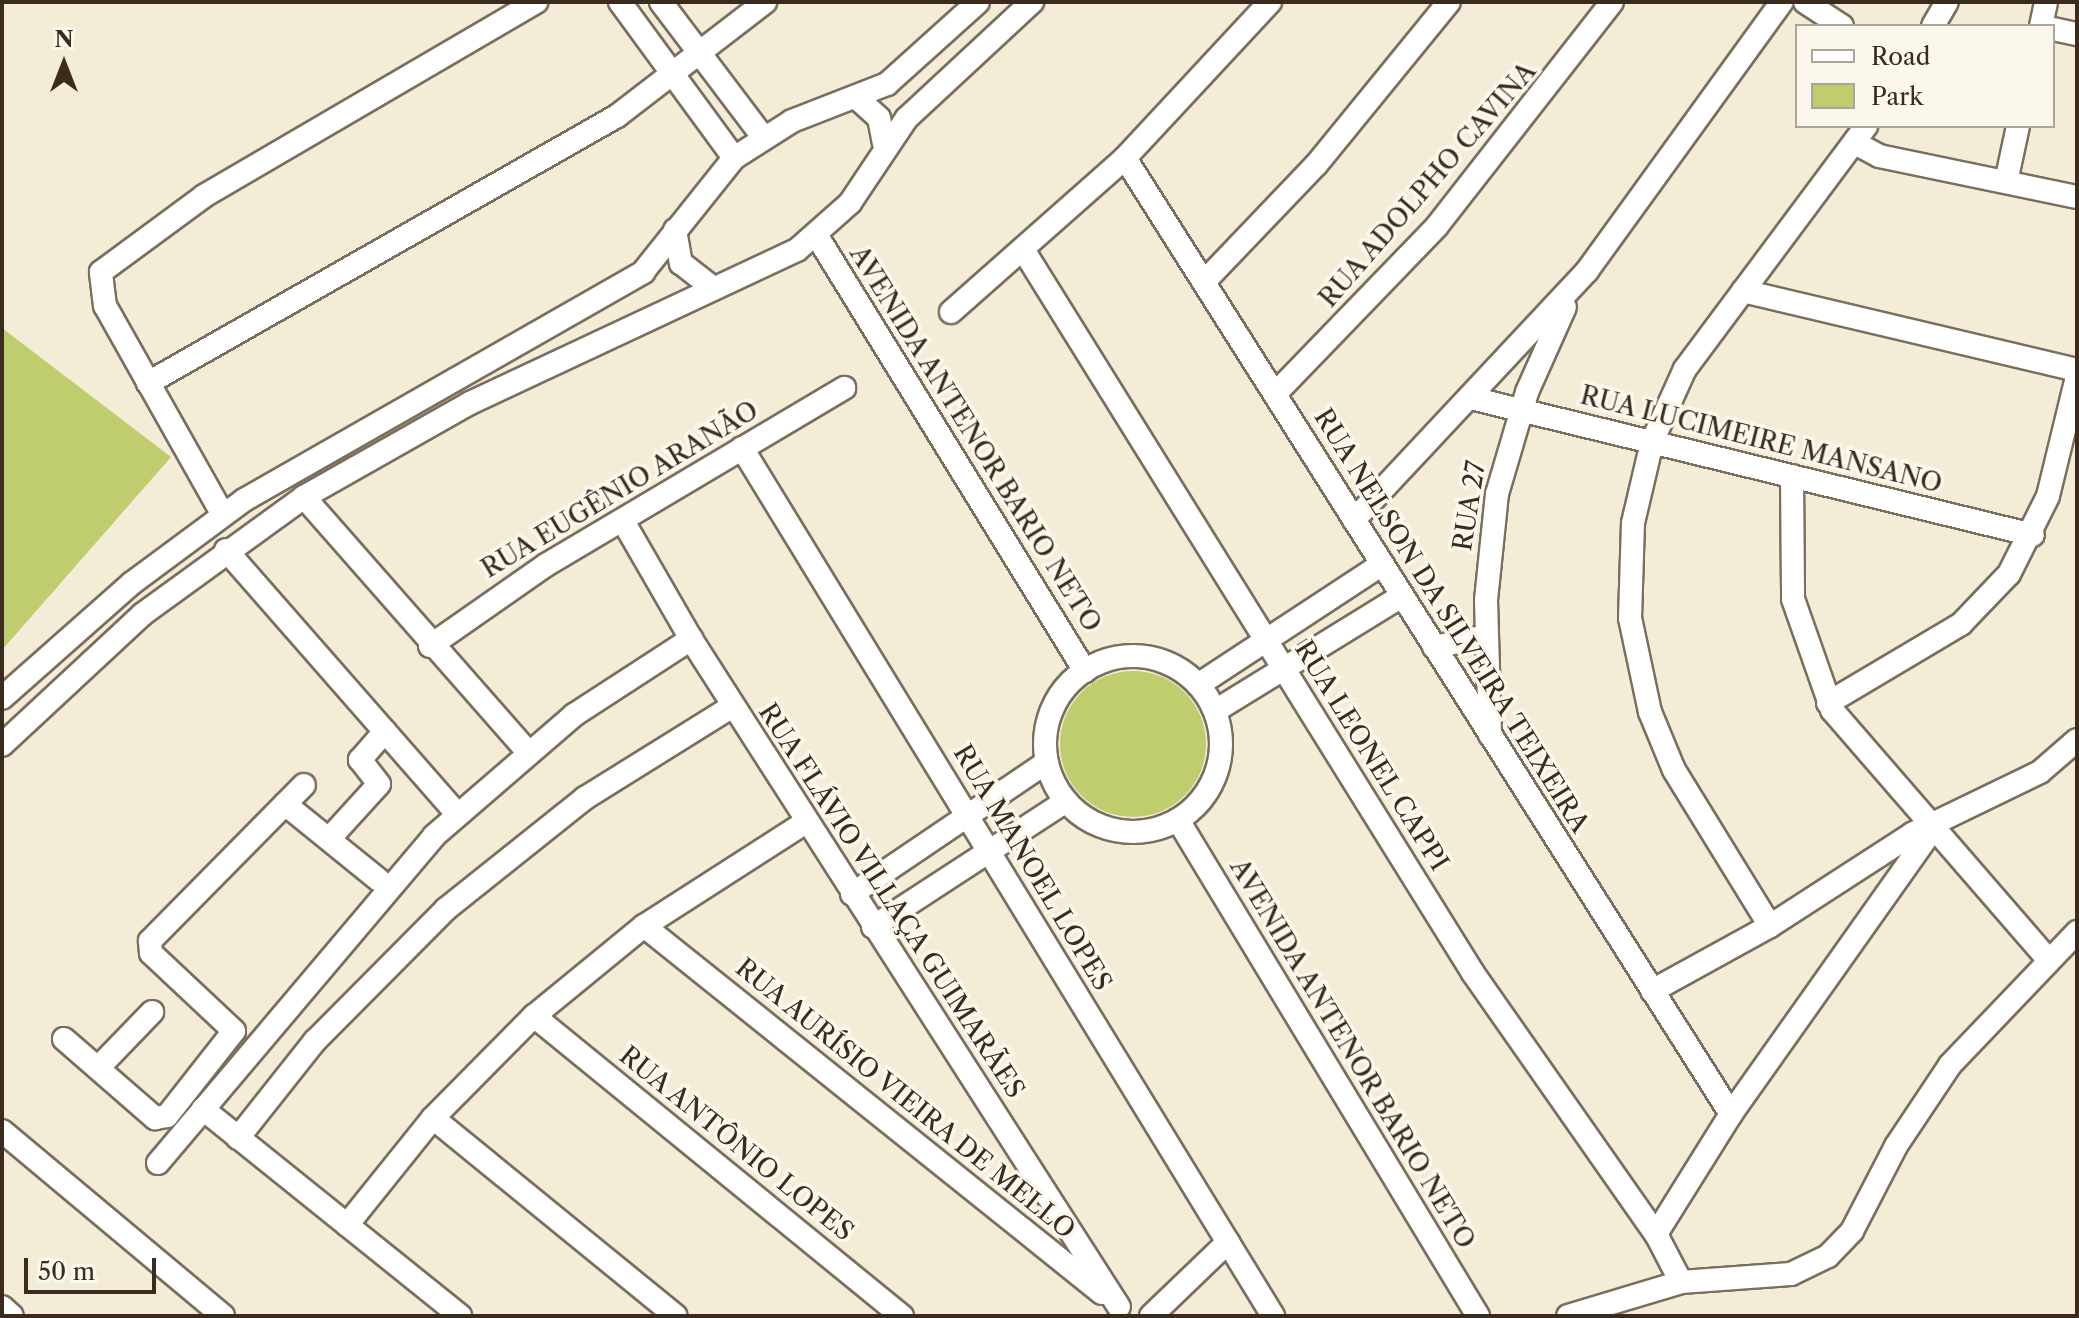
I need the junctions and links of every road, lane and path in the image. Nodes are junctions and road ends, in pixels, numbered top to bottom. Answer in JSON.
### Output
{"nodes":[{"id":1,"x":536,"y":2,"type":"edge"},
{"id":2,"x":620,"y":2,"type":"edge"},
{"id":3,"x":661,"y":2,"type":"edge"},
{"id":4,"x":765,"y":2,"type":"edge"},
{"id":5,"x":978,"y":2,"type":"edge"},
{"id":6,"x":1032,"y":2,"type":"edge"},
{"id":7,"x":1270,"y":2,"type":"edge"},
{"id":8,"x":1449,"y":2,"type":"edge"},
{"id":9,"x":1612,"y":2,"type":"edge"},
{"id":10,"x":1782,"y":2,"type":"edge"},
{"id":11,"x":1805,"y":2,"type":"edge"},
{"id":12,"x":1947,"y":2,"type":"edge"},
{"id":13,"x":2046,"y":2,"type":"edge"},
{"id":14,"x":1839,"y":24,"type":"edge"},
{"id":15,"x":1934,"y":24,"type":"edge"},
{"id":16,"x":2041,"y":24,"type":"edge"},
{"id":17,"x":2055,"y":29,"type":"edge"},
{"id":18,"x":2077,"y":34,"type":"edge"},
{"id":19,"x":699,"y":53,"type":"junction"},
{"id":20,"x":673,"y":74,"type":"junction"},
{"id":21,"x":858,"y":99,"type":"junction"},
{"id":22,"x":2018,"y":128,"type":"edge"},
{"id":23,"x":1860,"y":134,"type":"edge"},
{"id":24,"x":763,"y":137,"type":"junction"},
{"id":25,"x":884,"y":143,"type":"junction"},
{"id":26,"x":734,"y":158,"type":"junction"},
{"id":27,"x":1125,"y":158,"type":"junction"},
{"id":28,"x":2006,"y":182,"type":"junction"},
{"id":29,"x":2077,"y":197,"type":"edge"},
{"id":30,"x":675,"y":230,"type":"junction"},
{"id":31,"x":817,"y":236,"type":"junction"},
{"id":32,"x":1024,"y":251,"type":"junction"},
{"id":33,"x":1204,"y":282,"type":"junction"},
{"id":34,"x":710,"y":286,"type":"junction"},
{"id":35,"x":1743,"y":291,"type":"junction"},
{"id":36,"x":1565,"y":297,"type":"junction"},
{"id":37,"x":951,"y":312,"type":"dead end"},
{"id":38,"x":2077,"y":370,"type":"edge"},
{"id":39,"x":2077,"y":377,"type":"edge"},
{"id":40,"x":148,"y":383,"type":"junction"},
{"id":41,"x":844,"y":388,"type":"dead end"},
{"id":42,"x":1275,"y":394,"type":"junction"},
{"id":43,"x":1475,"y":399,"type":"junction"},
{"id":44,"x":1520,"y":410,"type":"junction"},
{"id":45,"x":1652,"y":442,"type":"junction"},
{"id":46,"x":742,"y":448,"type":"junction"},
{"id":47,"x":1792,"y":476,"type":"junction"},
{"id":48,"x":304,"y":497,"type":"junction"},
{"id":49,"x":223,"y":515,"type":"junction"},
{"id":50,"x":1354,"y":520,"type":"junction"},
{"id":51,"x":623,"y":521,"type":"junction"},
{"id":52,"x":2033,"y":535,"type":"junction"},
{"id":53,"x":226,"y":550,"type":"junction"},
{"id":54,"x":1382,"y":564,"type":"junction"},
{"id":55,"x":1402,"y":596,"type":"junction"},
{"id":56,"x":1487,"y":636,"type":"junction"},
{"id":57,"x":691,"y":639,"type":"junction"},
{"id":58,"x":1266,"y":640,"type":"junction"},
{"id":59,"x":430,"y":646,"type":"junction"},
{"id":60,"x":1434,"y":647,"type":"junction"},
{"id":61,"x":1284,"y":669,"type":"junction"},
{"id":62,"x":1085,"y":671,"type":"junction"},
{"id":63,"x":1198,"y":685,"type":"junction"},
{"id":64,"x":2,"y":698,"type":"edge"},
{"id":65,"x":1828,"y":703,"type":"junction"},
{"id":66,"x":733,"y":706,"type":"junction"},
{"id":67,"x":1215,"y":711,"type":"junction"},
{"id":68,"x":385,"y":731,"type":"junction"},
{"id":69,"x":1490,"y":735,"type":"junction"},
{"id":70,"x":2077,"y":740,"type":"edge"},
{"id":71,"x":2,"y":745,"type":"edge"},
{"id":72,"x":527,"y":751,"type":"junction"},
{"id":73,"x":405,"y":755,"type":"junction"},
{"id":74,"x":1047,"y":762,"type":"junction"},
{"id":75,"x":378,"y":779,"type":"junction"},
{"id":76,"x":304,"y":785,"type":"dead end"},
{"id":77,"x":1066,"y":801,"type":"junction"},
{"id":78,"x":285,"y":804,"type":"junction"},
{"id":79,"x":457,"y":814,"type":"junction"},
{"id":80,"x":969,"y":819,"type":"junction"},
{"id":81,"x":1178,"y":820,"type":"junction"},
{"id":82,"x":806,"y":822,"type":"junction"},
{"id":83,"x":1935,"y":826,"type":"junction"},
{"id":84,"x":329,"y":839,"type":"junction"},
{"id":85,"x":989,"y":851,"type":"junction"},
{"id":86,"x":379,"y":880,"type":"dead end"},
{"id":87,"x":852,"y":894,"type":"junction"},
{"id":88,"x":644,"y":926,"type":"junction"},
{"id":89,"x":1770,"y":926,"type":"junction"},
{"id":90,"x":873,"y":927,"type":"junction"},
{"id":91,"x":2077,"y":932,"type":"edge"},
{"id":92,"x":2047,"y":958,"type":"junction"},
{"id":93,"x":1652,"y":991,"type":"junction"},
{"id":94,"x":152,"y":1012,"type":"dead end"},
{"id":95,"x":534,"y":1016,"type":"junction"},
{"id":96,"x":64,"y":1039,"type":"dead end"},
{"id":97,"x":98,"y":1068,"type":"junction"},
{"id":98,"x":203,"y":1109,"type":"junction"},
{"id":99,"x":1731,"y":1114,"type":"junction"},
{"id":100,"x":433,"y":1118,"type":"junction"},
{"id":101,"x":2,"y":1131,"type":"edge"},
{"id":102,"x":238,"y":1138,"type":"junction"},
{"id":103,"x":158,"y":1163,"type":"dead end"},
{"id":104,"x":347,"y":1225,"type":"junction"},
{"id":105,"x":1656,"y":1234,"type":"junction"},
{"id":106,"x":1228,"y":1242,"type":"junction"},
{"id":107,"x":1681,"y":1282,"type":"junction"},
{"id":108,"x":2,"y":1307,"type":"edge"},
{"id":109,"x":1125,"y":1311,"type":"edge"},
{"id":110,"x":12,"y":1316,"type":"edge"},
{"id":111,"x":223,"y":1316,"type":"edge"},
{"id":112,"x":460,"y":1316,"type":"edge"},
{"id":113,"x":676,"y":1316,"type":"edge"},
{"id":114,"x":902,"y":1316,"type":"edge"},
{"id":115,"x":1151,"y":1316,"type":"edge"},
{"id":116,"x":1273,"y":1316,"type":"edge"},
{"id":117,"x":1478,"y":1316,"type":"edge"},
{"id":118,"x":1568,"y":1316,"type":"edge"}],
"edges":[{"from":1,"to":40,"type":"street"},
{"from":2,"to":20,"type":"street"},
{"from":3,"to":19,"type":"street"},
{"from":4,"to":19,"type":"street"},
{"from":5,"to":21,"type":"street"},
{"from":6,"to":25,"type":"street"},
{"from":7,"to":27,"type":"street"},
{"from":8,"to":33,"type":"street"},
{"from":9,"to":42,"type":"street","name":"RUA ADOLPHO CAVINA"},
{"from":10,"to":36,"type":"street"},
{"from":11,"to":14,"type":"street"},
{"from":12,"to":15,"type":"street"},
{"from":13,"to":16,"type":"street"},
{"from":17,"to":18,"type":"street"},
{"from":19,"to":20,"type":"street"},
{"from":19,"to":24,"type":"street"},
{"from":20,"to":26,"type":"street"},
{"from":20,"to":40,"type":"street"},
{"from":21,"to":24,"type":"street"},
{"from":21,"to":25,"type":"street"},
{"from":22,"to":28,"type":"street"},
{"from":23,"to":28,"type":"street"},
{"from":23,"to":35,"type":"street"},
{"from":24,"to":26,"type":"street"},
{"from":25,"to":31,"type":"street"},
{"from":26,"to":30,"type":"street"},
{"from":27,"to":32,"type":"street"},
{"from":27,"to":33,"type":"street","name":"RUA NELSON DA SILVEIRA TEIXEIRA"},
{"from":28,"to":29,"type":"street"},
{"from":30,"to":34,"type":"street"},
{"from":30,"to":49,"type":"street"},
{"from":31,"to":34,"type":"street"},
{"from":31,"to":62,"type":"street","name":"AVENIDA ANTENOR BARIO NETO"},
{"from":32,"to":37,"type":"street"},
{"from":32,"to":58,"type":"street","name":"RUA LEONEL CAPPI"},
{"from":33,"to":42,"type":"street","name":"RUA NELSON DA SILVEIRA TEIXEIRA"},
{"from":34,"to":48,"type":"street"},
{"from":35,"to":38,"type":"street"},
{"from":35,"to":45,"type":"street"},
{"from":36,"to":43,"type":"street"},
{"from":36,"to":44,"type":"street","name":"RUA 27"},
{"from":39,"to":52,"type":"street"},
{"from":40,"to":49,"type":"street"},
{"from":41,"to":46,"type":"street","name":"RUA EUGÊNIO ARANÃO"},
{"from":42,"to":50,"type":"street","name":"RUA NELSON DA SILVEIRA TEIXEIRA"},
{"from":43,"to":44,"type":"street","name":"RUA LUCIMEIRE MANSANO"},
{"from":43,"to":50,"type":"street"},
{"from":44,"to":45,"type":"street","name":"RUA LUCIMEIRE MANSANO"},
{"from":44,"to":56,"type":"street","name":"RUA 27"},
{"from":45,"to":47,"type":"street","name":"RUA LUCIMEIRE MANSANO"},
{"from":45,"to":89,"type":"street"},
{"from":46,"to":51,"type":"street","name":"RUA EUGÊNIO ARANÃO"},
{"from":46,"to":80,"type":"street","name":"RUA MANOEL LOPES"},
{"from":47,"to":52,"type":"street","name":"RUA LUCIMEIRE MANSANO"},
{"from":47,"to":65,"type":"street"},
{"from":48,"to":53,"type":"street"},
{"from":48,"to":59,"type":"street"},
{"from":49,"to":64,"type":"street"},
{"from":50,"to":54,"type":"street","name":"RUA NELSON DA SILVEIRA TEIXEIRA"},
{"from":51,"to":57,"type":"street","name":"RUA FLÁVIO VILLAÇA GUIMARÃES"},
{"from":51,"to":59,"type":"street","name":"RUA EUGÊNIO ARANÃO"},
{"from":52,"to":65,"type":"street"},
{"from":53,"to":68,"type":"street"},
{"from":53,"to":71,"type":"street"},
{"from":54,"to":55,"type":"street","name":"RUA NELSON DA SILVEIRA TEIXEIRA"},
{"from":54,"to":58,"type":"street"},
{"from":55,"to":60,"type":"street","name":"RUA NELSON DA SILVEIRA TEIXEIRA"},
{"from":55,"to":61,"type":"street"},
{"from":56,"to":60,"type":"street"},
{"from":56,"to":69,"type":"street","name":"RUA 27"},
{"from":57,"to":66,"type":"street","name":"RUA FLÁVIO VILLAÇA GUIMARÃES"},
{"from":57,"to":72,"type":"street"},
{"from":58,"to":61,"type":"street","name":"RUA LEONEL CAPPI"},
{"from":58,"to":63,"type":"street"},
{"from":59,"to":72,"type":"street"},
{"from":60,"to":69,"type":"street","name":"RUA NELSON DA SILVEIRA TEIXEIRA"},
{"from":61,"to":67,"type":"street"},
{"from":61,"to":105,"type":"street","name":"RUA LEONEL CAPPI"},
{"from":62,"to":63,"type":"street"},
{"from":62,"to":74,"type":"street"},
{"from":63,"to":67,"type":"street"},
{"from":65,"to":83,"type":"street"},
{"from":66,"to":82,"type":"street","name":"RUA FLÁVIO VILLAÇA GUIMARÃES"},
{"from":66,"to":102,"type":"street"},
{"from":67,"to":81,"type":"street"},
{"from":68,"to":73,"type":"street"},
{"from":68,"to":75,"type":"street"},
{"from":69,"to":93,"type":"street","name":"RUA NELSON DA SILVEIRA TEIXEIRA"},
{"from":70,"to":83,"type":"street"},
{"from":72,"to":79,"type":"street"},
{"from":73,"to":75,"type":"street"},
{"from":73,"to":79,"type":"street"},
{"from":74,"to":77,"type":"street"},
{"from":74,"to":80,"type":"street"},
{"from":75,"to":84,"type":"street"},
{"from":76,"to":78,"type":"street"},
{"from":77,"to":81,"type":"street"},
{"from":77,"to":85,"type":"street"},
{"from":78,"to":84,"type":"street"},
{"from":78,"to":97,"type":"street"},
{"from":79,"to":98,"type":"street"},
{"from":80,"to":85,"type":"street","name":"RUA MANOEL LOPES"},
{"from":80,"to":87,"type":"street"},
{"from":81,"to":117,"type":"street","name":"AVENIDA ANTENOR BARIO NETO"},
{"from":82,"to":87,"type":"street","name":"RUA FLÁVIO VILLAÇA GUIMARÃES"},
{"from":82,"to":88,"type":"street"},
{"from":83,"to":89,"type":"street"},
{"from":83,"to":92,"type":"street"},
{"from":83,"to":99,"type":"street"},
{"from":84,"to":86,"type":"street"},
{"from":85,"to":90,"type":"street"},
{"from":85,"to":106,"type":"street","name":"RUA MANOEL LOPES"},
{"from":87,"to":90,"type":"street","name":"RUA FLÁVIO VILLAÇA GUIMARÃES"},
{"from":88,"to":95,"type":"street"},
{"from":88,"to":109,"type":"street","name":"RUA AURÍSIO VIEIRA DE MELLO"},
{"from":89,"to":93,"type":"street"},
{"from":90,"to":109,"type":"street","name":"RUA FLÁVIO VILLAÇA GUIMARÃES"},
{"from":91,"to":92,"type":"street"},
{"from":92,"to":107,"type":"street"},
{"from":93,"to":99,"type":"street","name":"RUA NELSON DA SILVEIRA TEIXEIRA"},
{"from":94,"to":97,"type":"street"},
{"from":95,"to":100,"type":"street"},
{"from":95,"to":114,"type":"street","name":"RUA ANTÔNIO LOPES"},
{"from":96,"to":97,"type":"street"},
{"from":98,"to":102,"type":"street"},
{"from":98,"to":103,"type":"street"},
{"from":99,"to":105,"type":"street"},
{"from":100,"to":104,"type":"street"},
{"from":100,"to":113,"type":"street"},
{"from":101,"to":111,"type":"street"},
{"from":102,"to":104,"type":"street"},
{"from":104,"to":112,"type":"street"},
{"from":105,"to":107,"type":"street","name":"RUA LEONEL CAPPI"},
{"from":106,"to":115,"type":"street"},
{"from":106,"to":116,"type":"street","name":"RUA MANOEL LOPES"},
{"from":107,"to":118,"type":"street"},
{"from":108,"to":110,"type":"street"}]}
